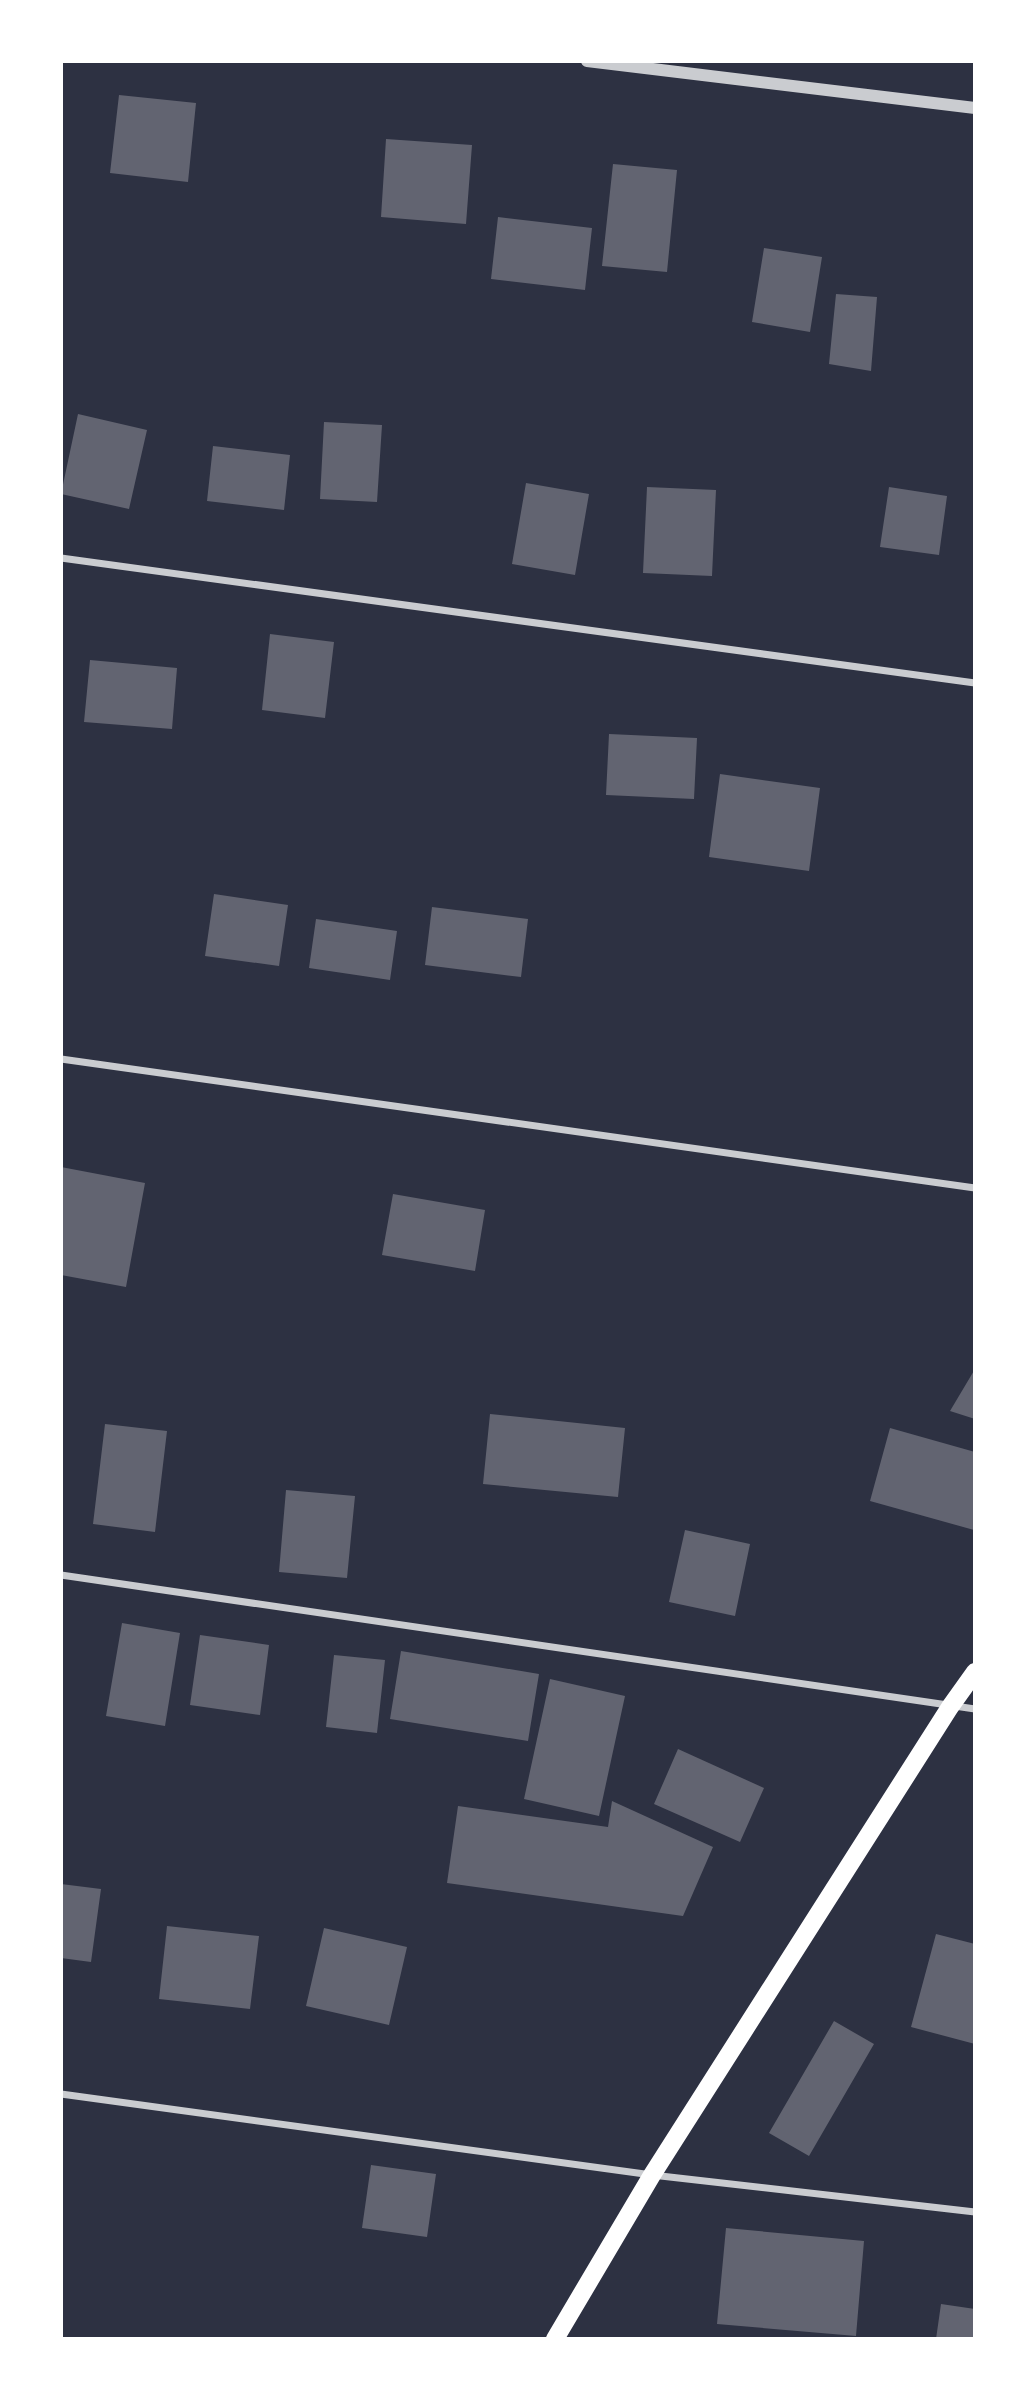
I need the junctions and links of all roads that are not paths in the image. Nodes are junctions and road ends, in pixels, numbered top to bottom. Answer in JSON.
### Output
{"nodes":[{"id":1,"x":587,"y":61,"type":"edge"},
{"id":2,"x":975,"y":108,"type":"edge"},
{"id":3,"x":61,"y":558,"type":"edge"},
{"id":4,"x":975,"y":683,"type":"edge"},
{"id":5,"x":61,"y":1059,"type":"edge"},
{"id":6,"x":975,"y":1188,"type":"edge"},
{"id":7,"x":61,"y":1575,"type":"edge"},
{"id":8,"x":975,"y":1672,"type":"edge"},
{"id":9,"x":950,"y":1707,"type":"junction"},
{"id":10,"x":975,"y":1709,"type":"edge"},
{"id":11,"x":61,"y":2094,"type":"edge"},
{"id":12,"x":652,"y":2175,"type":"junction"},
{"id":13,"x":975,"y":2212,"type":"edge"},
{"id":14,"x":555,"y":2339,"type":"edge"}],
"edges":[{"from":1,"to":2,"type":"street"},
{"from":3,"to":4,"type":"street"},
{"from":5,"to":6,"type":"street"},
{"from":7,"to":9,"type":"street"},
{"from":8,"to":9,"type":"main road"},
{"from":9,"to":10,"type":"street"},
{"from":9,"to":12,"type":"main road"},
{"from":11,"to":12,"type":"street"},
{"from":12,"to":13,"type":"street"},
{"from":12,"to":14,"type":"main road"}]}
